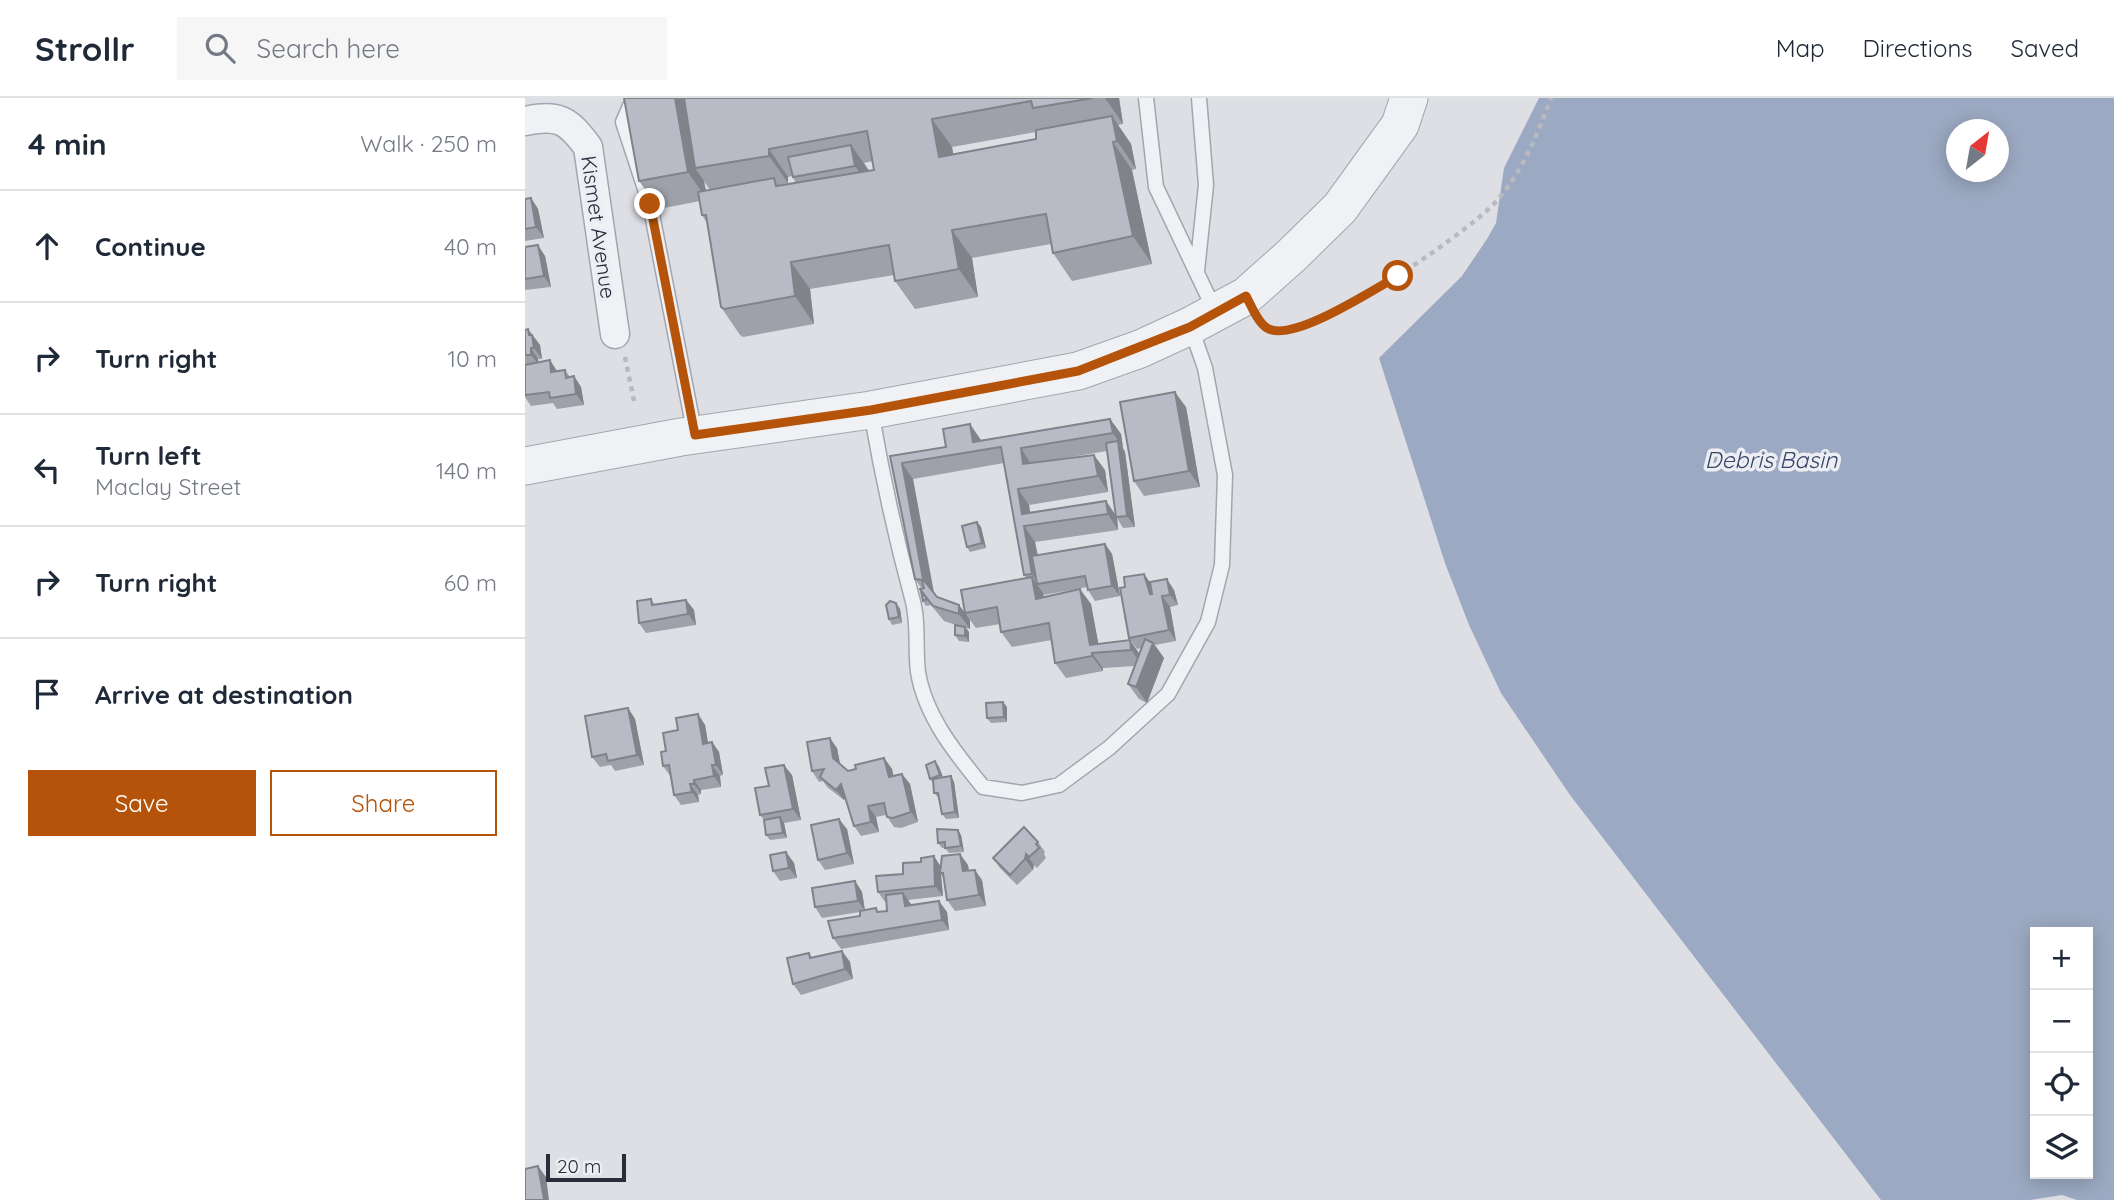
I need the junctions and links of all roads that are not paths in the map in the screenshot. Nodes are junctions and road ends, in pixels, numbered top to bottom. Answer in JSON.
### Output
{"nodes":[{"id":1,"x":663,"y":98,"type":"edge"},
{"id":2,"x":1146,"y":98,"type":"edge"},
{"id":3,"x":1199,"y":98,"type":"edge"},
{"id":4,"x":1409,"y":98,"type":"edge"},
{"id":5,"x":525,"y":121,"type":"edge"},
{"id":6,"x":1196,"y":273,"type":"junction"},
{"id":7,"x":1217,"y":311,"type":"junction"},
{"id":8,"x":615,"y":334,"type":"road end"},
{"id":9,"x":871,"y":410,"type":"junction"},
{"id":10,"x":695,"y":435,"type":"junction"},
{"id":11,"x":525,"y":466,"type":"edge"}],
"edges":[{"from":1,"to":10,"type":"lane"},
{"from":2,"to":6,"type":"lane"},
{"from":3,"to":6,"type":"lane"},
{"from":4,"to":7,"type":"street"},
{"from":5,"to":8,"type":"street","name":"Kismet Avenue"},
{"from":6,"to":7,"type":"lane"},
{"from":7,"to":9,"type":"street"},
{"from":7,"to":9,"type":"lane"},
{"from":9,"to":10,"type":"street"},
{"from":10,"to":11,"type":"street"}]}
